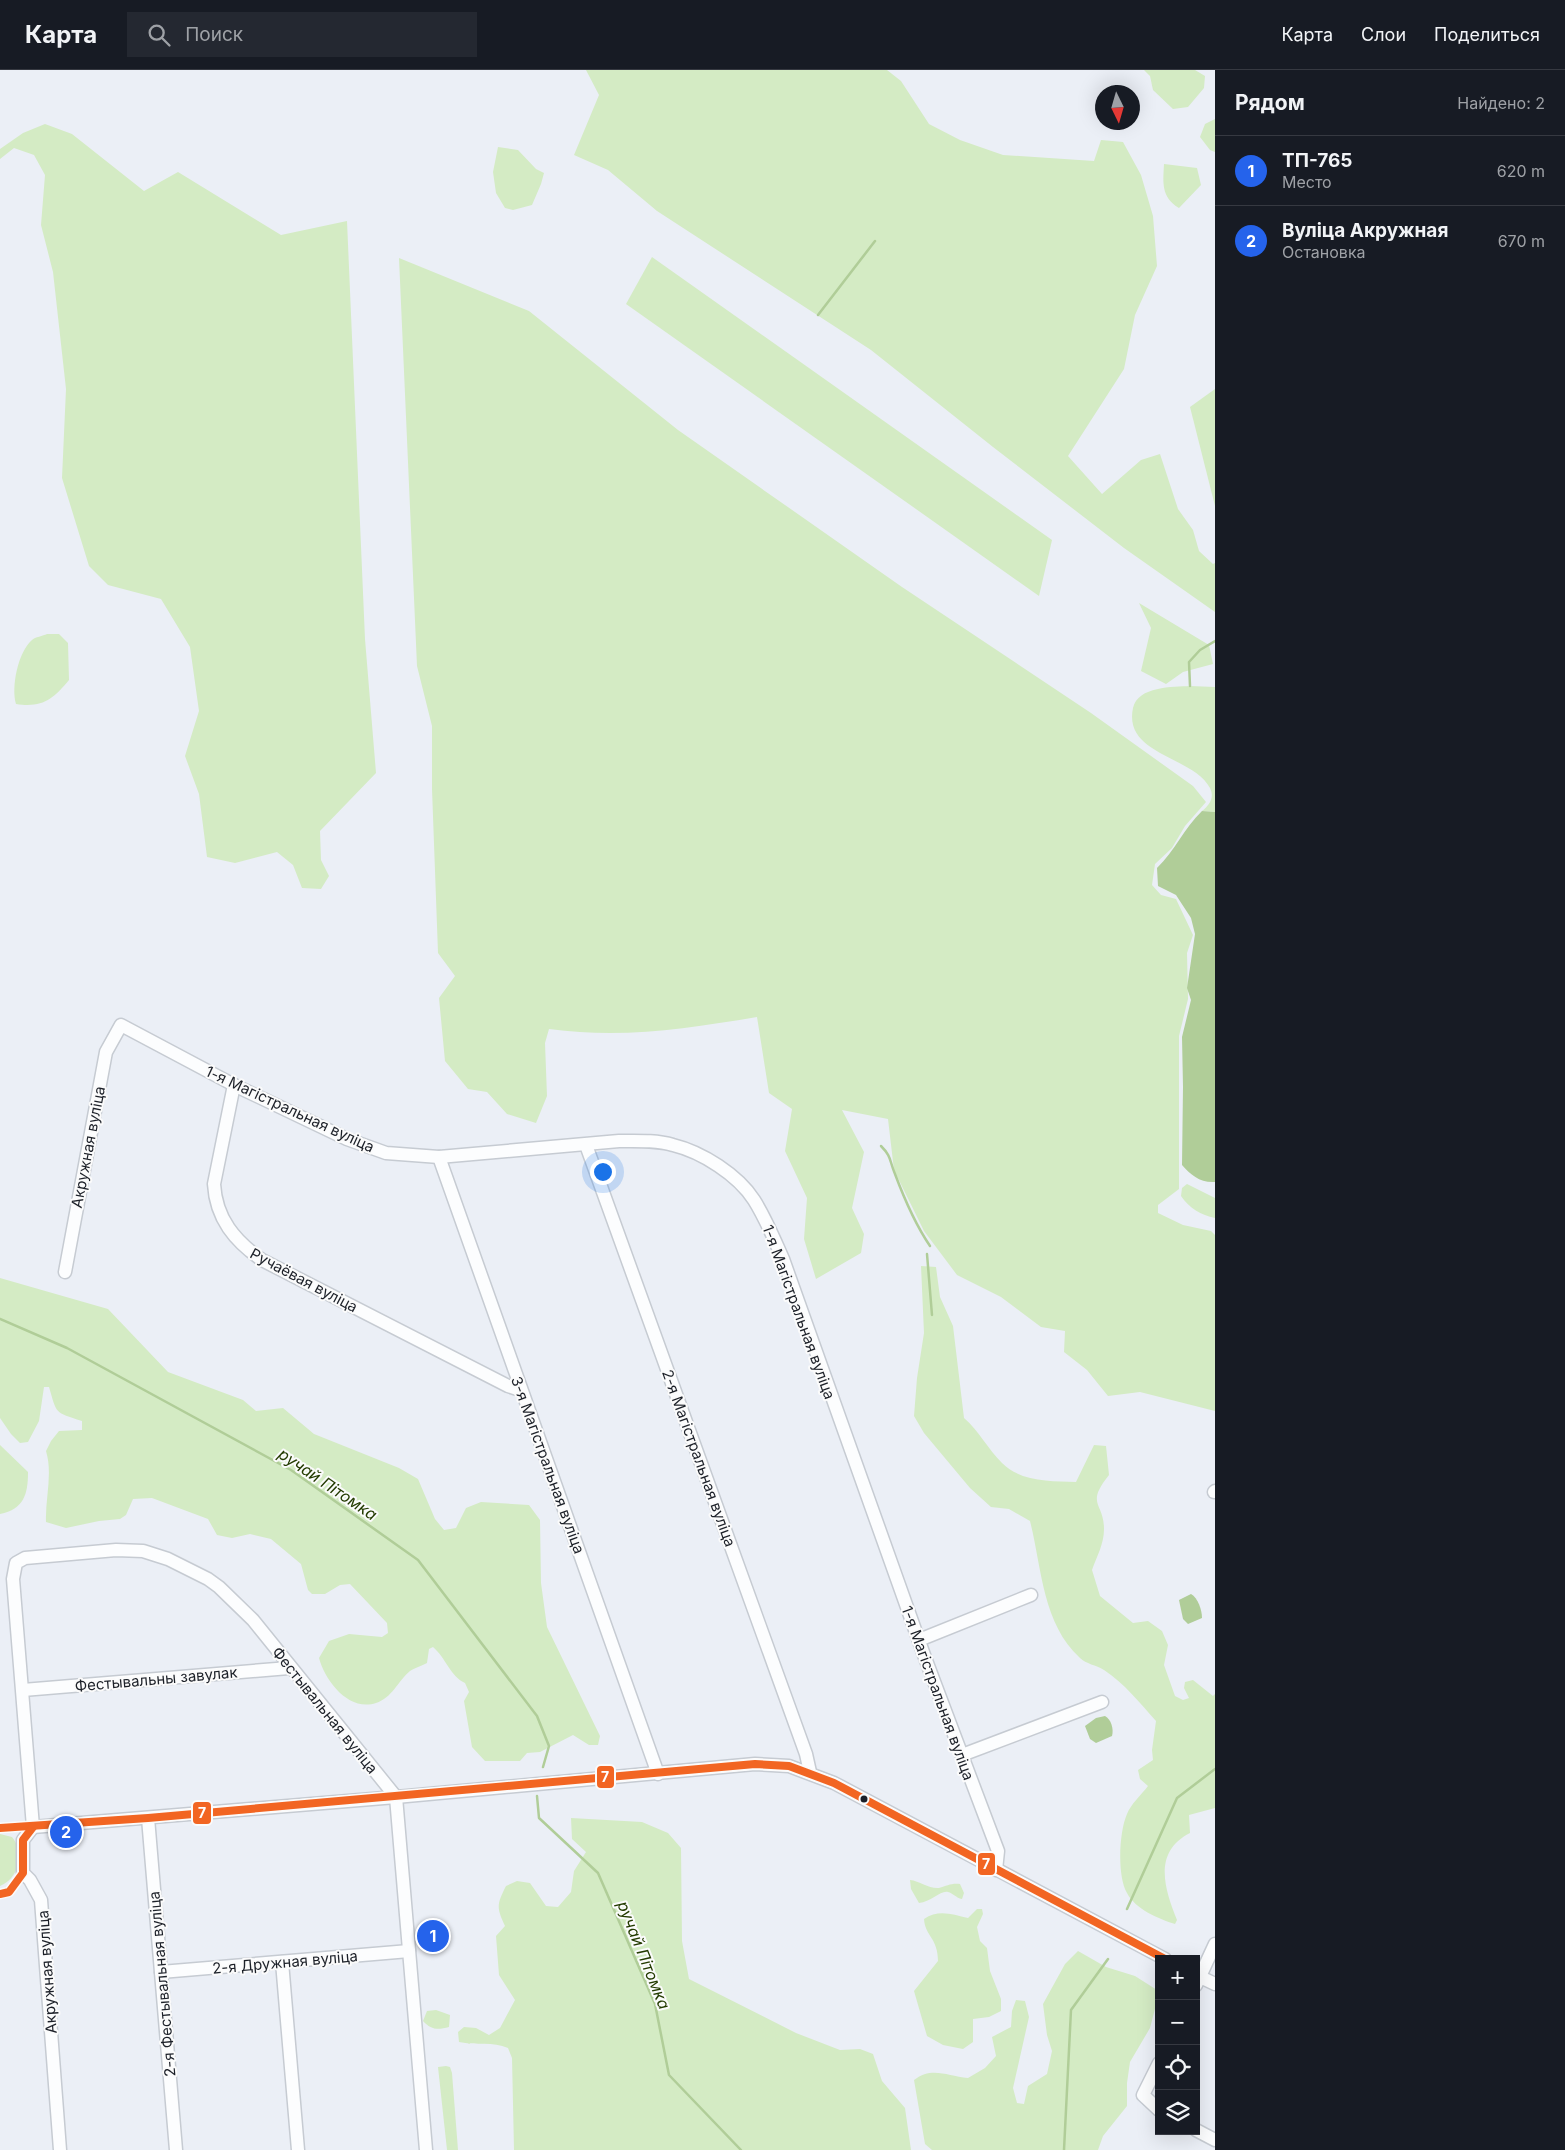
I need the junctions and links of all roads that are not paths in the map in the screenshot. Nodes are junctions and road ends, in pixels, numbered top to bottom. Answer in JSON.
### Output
{"nodes":[{"id":1,"x":121,"y":1025,"type":"joint"},
{"id":2,"x":234,"y":1085,"type":"junction"},
{"id":3,"x":586,"y":1145,"type":"junction"},
{"id":4,"x":439,"y":1157,"type":"junction"},
{"id":5,"x":64,"y":1272,"type":"dead end"},
{"id":6,"x":520,"y":1390,"type":"junction"},
{"id":7,"x":16,"y":1563,"type":"joint"},
{"id":8,"x":1031,"y":1594,"type":"dead end"},
{"id":9,"x":919,"y":1640,"type":"junction"},
{"id":10,"x":289,"y":1668,"type":"junction"},
{"id":11,"x":23,"y":1690,"type":"junction"},
{"id":12,"x":1102,"y":1702,"type":"dead end"},
{"id":13,"x":962,"y":1755,"type":"junction"},
{"id":14,"x":810,"y":1772,"type":"junction"},
{"id":15,"x":658,"y":1774,"type":"junction"},
{"id":16,"x":396,"y":1797,"type":"junction"},
{"id":17,"x":148,"y":1818,"type":"junction"},
{"id":18,"x":33,"y":1827,"type":"junction"},
{"id":19,"x":996,"y":1870,"type":"junction"},
{"id":20,"x":1215,"y":1944,"type":"edge"},
{"id":21,"x":410,"y":1952,"type":"junction"},
{"id":22,"x":1157,"y":1955,"type":"edge"},
{"id":23,"x":282,"y":1962,"type":"junction"},
{"id":24,"x":161,"y":1972,"type":"junction"},
{"id":25,"x":1200,"y":1975,"type":"edge"},
{"id":26,"x":1200,"y":1980,"type":"edge"},
{"id":27,"x":1215,"y":1984,"type":"edge"},
{"id":28,"x":1155,"y":2071,"type":"edge"},
{"id":29,"x":1155,"y":2106,"type":"edge"},
{"id":30,"x":1200,"y":2132,"type":"edge"},
{"id":31,"x":1215,"y":2140,"type":"edge"},
{"id":32,"x":60,"y":2150,"type":"edge"},
{"id":33,"x":176,"y":2150,"type":"edge"},
{"id":34,"x":298,"y":2150,"type":"edge"},
{"id":35,"x":426,"y":2150,"type":"edge"}],
"edges":[{"from":1,"to":2,"type":"street","name":"1-я Магістральная вуліца"},
{"from":1,"to":5,"type":"street","name":"Акружная вуліца"},
{"from":2,"to":4,"type":"street","name":"1-я Магістральная вуліца"},
{"from":2,"to":6,"type":"street","name":"Ручаёвая вуліца"},
{"from":3,"to":4,"type":"street","name":"1-я Магістральная вуліца"},
{"from":3,"to":9,"type":"street","name":"1-я Магістральная вуліца"},
{"from":3,"to":14,"type":"street","name":"2-я Магістральная вуліца"},
{"from":4,"to":6,"type":"street","name":"3-я Магістральная вуліца"},
{"from":6,"to":15,"type":"street","name":"3-я Магістральная вуліца"},
{"from":7,"to":10,"type":"street","name":"Фестывальная вуліца"},
{"from":7,"to":11,"type":"street","name":"Акружная вуліца"},
{"from":8,"to":9,"type":"street"},
{"from":9,"to":13,"type":"street","name":"1-я Магістральная вуліца"},
{"from":10,"to":11,"type":"street","name":"Фестывальны завулак"},
{"from":10,"to":16,"type":"street","name":"Фестывальная вуліца"},
{"from":11,"to":18,"type":"street","name":"Акружная вуліца"},
{"from":12,"to":13,"type":"street"},
{"from":13,"to":19,"type":"street","name":"1-я Магістральная вуліца"},
{"from":14,"to":15,"type":"street"},
{"from":14,"to":19,"type":"street"},
{"from":15,"to":16,"type":"street"},
{"from":16,"to":17,"type":"street"},
{"from":16,"to":21,"type":"street"},
{"from":17,"to":18,"type":"street"},
{"from":17,"to":24,"type":"street","name":"2-я Фестывальная вуліца"},
{"from":18,"to":32,"type":"street","name":"Акружная вуліца"},
{"from":19,"to":22,"type":"street"},
{"from":20,"to":25,"type":"street"},
{"from":21,"to":23,"type":"street","name":"2-я Дружная вуліца"},
{"from":21,"to":35,"type":"street"},
{"from":23,"to":24,"type":"street","name":"2-я Дружная вуліца"},
{"from":23,"to":34,"type":"street"},
{"from":24,"to":33,"type":"street","name":"2-я Фестывальная вуліца"},
{"from":26,"to":27,"type":"street"},
{"from":28,"to":29,"type":"street"},
{"from":30,"to":31,"type":"street"}]}
